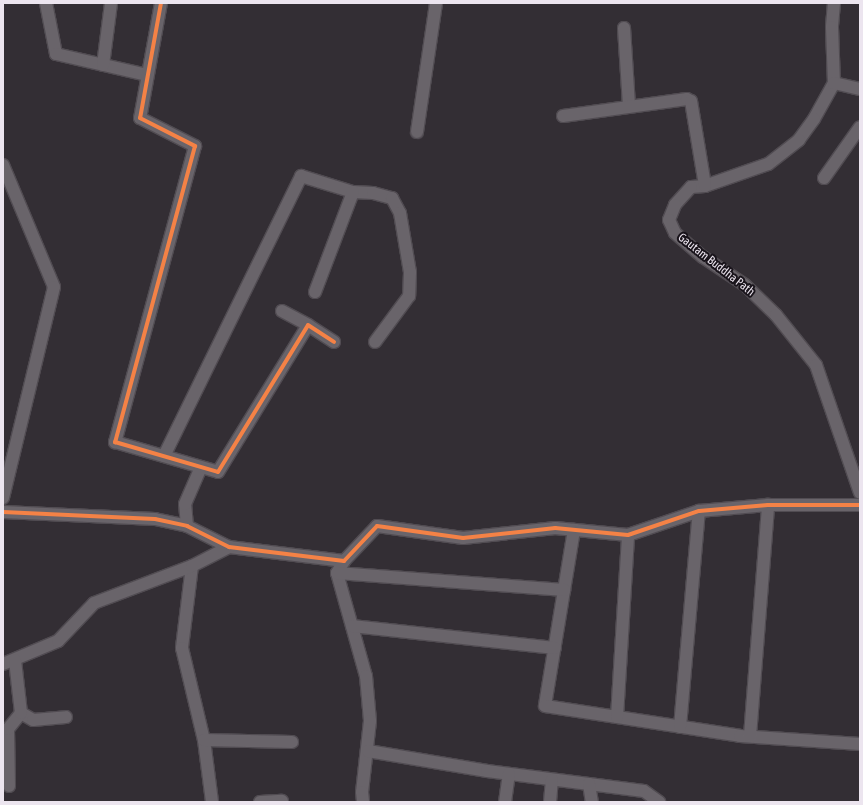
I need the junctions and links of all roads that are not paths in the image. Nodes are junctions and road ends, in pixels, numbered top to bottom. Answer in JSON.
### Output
{"nodes":[{"id":1,"x":46,"y":3,"type":"edge"},
{"id":2,"x":111,"y":3,"type":"edge"},
{"id":3,"x":160,"y":3,"type":"edge"},
{"id":4,"x":436,"y":3,"type":"edge"},
{"id":5,"x":834,"y":3,"type":"edge"},
{"id":6,"x":624,"y":28,"type":"dead end"},
{"id":7,"x":103,"y":65,"type":"junction"},
{"id":8,"x":147,"y":75,"type":"junction"},
{"id":9,"x":834,"y":83,"type":"junction"},
{"id":10,"x":860,"y":89,"type":"edge"},
{"id":11,"x":629,"y":105,"type":"junction"},
{"id":12,"x":563,"y":116,"type":"dead end"},
{"id":13,"x":860,"y":127,"type":"edge"},
{"id":14,"x":417,"y":132,"type":"dead end"},
{"id":15,"x":3,"y":165,"type":"edge"},
{"id":16,"x":824,"y":178,"type":"dead end"},
{"id":17,"x":705,"y":186,"type":"junction"},
{"id":18,"x":353,"y":192,"type":"junction"},
{"id":19,"x":315,"y":292,"type":"dead end"},
{"id":20,"x":282,"y":311,"type":"dead end"},
{"id":21,"x":308,"y":325,"type":"junction"},
{"id":22,"x":334,"y":342,"type":"dead end"},
{"id":23,"x":375,"y":342,"type":"dead end"},
{"id":24,"x":164,"y":456,"type":"junction"},
{"id":25,"x":201,"y":467,"type":"junction"},
{"id":26,"x":860,"y":493,"type":"edge"},
{"id":27,"x":3,"y":498,"type":"edge"},
{"id":28,"x":768,"y":505,"type":"junction"},
{"id":29,"x":860,"y":505,"type":"edge"},
{"id":30,"x":699,"y":511,"type":"junction"},
{"id":31,"x":3,"y":512,"type":"edge"},
{"id":32,"x":186,"y":526,"type":"junction"},
{"id":33,"x":574,"y":530,"type":"junction"},
{"id":34,"x":628,"y":535,"type":"junction"},
{"id":35,"x":229,"y":547,"type":"junction"},
{"id":36,"x":344,"y":561,"type":"junction"},
{"id":37,"x":192,"y":566,"type":"junction"},
{"id":38,"x":337,"y":573,"type":"junction"},
{"id":39,"x":564,"y":590,"type":"junction"},
{"id":40,"x":352,"y":626,"type":"junction"},
{"id":41,"x":555,"y":648,"type":"junction"},
{"id":42,"x":15,"y":660,"type":"junction"},
{"id":43,"x":3,"y":664,"type":"edge"},
{"id":44,"x":21,"y":713,"type":"junction"},
{"id":45,"x":66,"y":717,"type":"dead end"},
{"id":46,"x":617,"y":717,"type":"junction"},
{"id":47,"x":680,"y":726,"type":"junction"},
{"id":48,"x":6,"y":729,"type":"edge"},
{"id":49,"x":750,"y":736,"type":"junction"},
{"id":50,"x":204,"y":740,"type":"junction"},
{"id":51,"x":292,"y":742,"type":"dead end"},
{"id":52,"x":860,"y":744,"type":"edge"},
{"id":53,"x":368,"y":751,"type":"junction"},
{"id":54,"x":508,"y":774,"type":"junction"},
{"id":55,"x":552,"y":780,"type":"junction"},
{"id":56,"x":589,"y":784,"type":"junction"},
{"id":57,"x":9,"y":786,"type":"dead end"},
{"id":58,"x":282,"y":801,"type":"edge"},
{"id":59,"x":212,"y":802,"type":"edge"},
{"id":60,"x":260,"y":802,"type":"edge"},
{"id":61,"x":363,"y":802,"type":"edge"},
{"id":62,"x":504,"y":802,"type":"edge"},
{"id":63,"x":550,"y":802,"type":"edge"},
{"id":64,"x":592,"y":802,"type":"edge"},
{"id":65,"x":659,"y":802,"type":"edge"}],
"edges":[{"from":1,"to":7,"type":"street"},
{"from":2,"to":7,"type":"street"},
{"from":3,"to":8,"type":"street"},
{"from":4,"to":14,"type":"street"},
{"from":5,"to":9,"type":"street"},
{"from":6,"to":11,"type":"street"},
{"from":7,"to":8,"type":"street"},
{"from":8,"to":24,"type":"street"},
{"from":9,"to":10,"type":"street"},
{"from":9,"to":17,"type":"street","name":"Gautam Buddha Path"},
{"from":11,"to":12,"type":"street"},
{"from":11,"to":17,"type":"street"},
{"from":13,"to":16,"type":"street"},
{"from":15,"to":27,"type":"street"},
{"from":17,"to":26,"type":"street","name":"Gautam Buddha Path"},
{"from":18,"to":19,"type":"street"},
{"from":18,"to":23,"type":"street"},
{"from":18,"to":24,"type":"street"},
{"from":20,"to":21,"type":"street"},
{"from":21,"to":22,"type":"street"},
{"from":21,"to":25,"type":"street"},
{"from":24,"to":25,"type":"street"},
{"from":25,"to":32,"type":"street"},
{"from":28,"to":29,"type":"street"},
{"from":28,"to":30,"type":"street"},
{"from":28,"to":49,"type":"street"},
{"from":30,"to":34,"type":"street"},
{"from":30,"to":47,"type":"street"},
{"from":31,"to":32,"type":"street"},
{"from":32,"to":35,"type":"street"},
{"from":33,"to":34,"type":"street"},
{"from":33,"to":36,"type":"street"},
{"from":33,"to":39,"type":"street"},
{"from":34,"to":46,"type":"street"},
{"from":35,"to":36,"type":"street"},
{"from":35,"to":37,"type":"street"},
{"from":36,"to":38,"type":"street"},
{"from":37,"to":42,"type":"street"},
{"from":37,"to":50,"type":"street"},
{"from":38,"to":39,"type":"street"},
{"from":38,"to":40,"type":"street"},
{"from":39,"to":41,"type":"street"},
{"from":40,"to":41,"type":"street"},
{"from":40,"to":53,"type":"street"},
{"from":41,"to":46,"type":"street"},
{"from":42,"to":43,"type":"street"},
{"from":42,"to":44,"type":"street"},
{"from":44,"to":45,"type":"street"},
{"from":44,"to":48,"type":"street"},
{"from":46,"to":47,"type":"street"},
{"from":47,"to":49,"type":"street"},
{"from":48,"to":57,"type":"street"},
{"from":49,"to":52,"type":"street"},
{"from":50,"to":51,"type":"street"},
{"from":50,"to":59,"type":"street"},
{"from":53,"to":54,"type":"street"},
{"from":53,"to":61,"type":"street"},
{"from":54,"to":55,"type":"street"},
{"from":54,"to":62,"type":"street"},
{"from":55,"to":56,"type":"street"},
{"from":55,"to":63,"type":"street"},
{"from":56,"to":64,"type":"street"},
{"from":56,"to":65,"type":"street"},
{"from":58,"to":60,"type":"street"}]}
